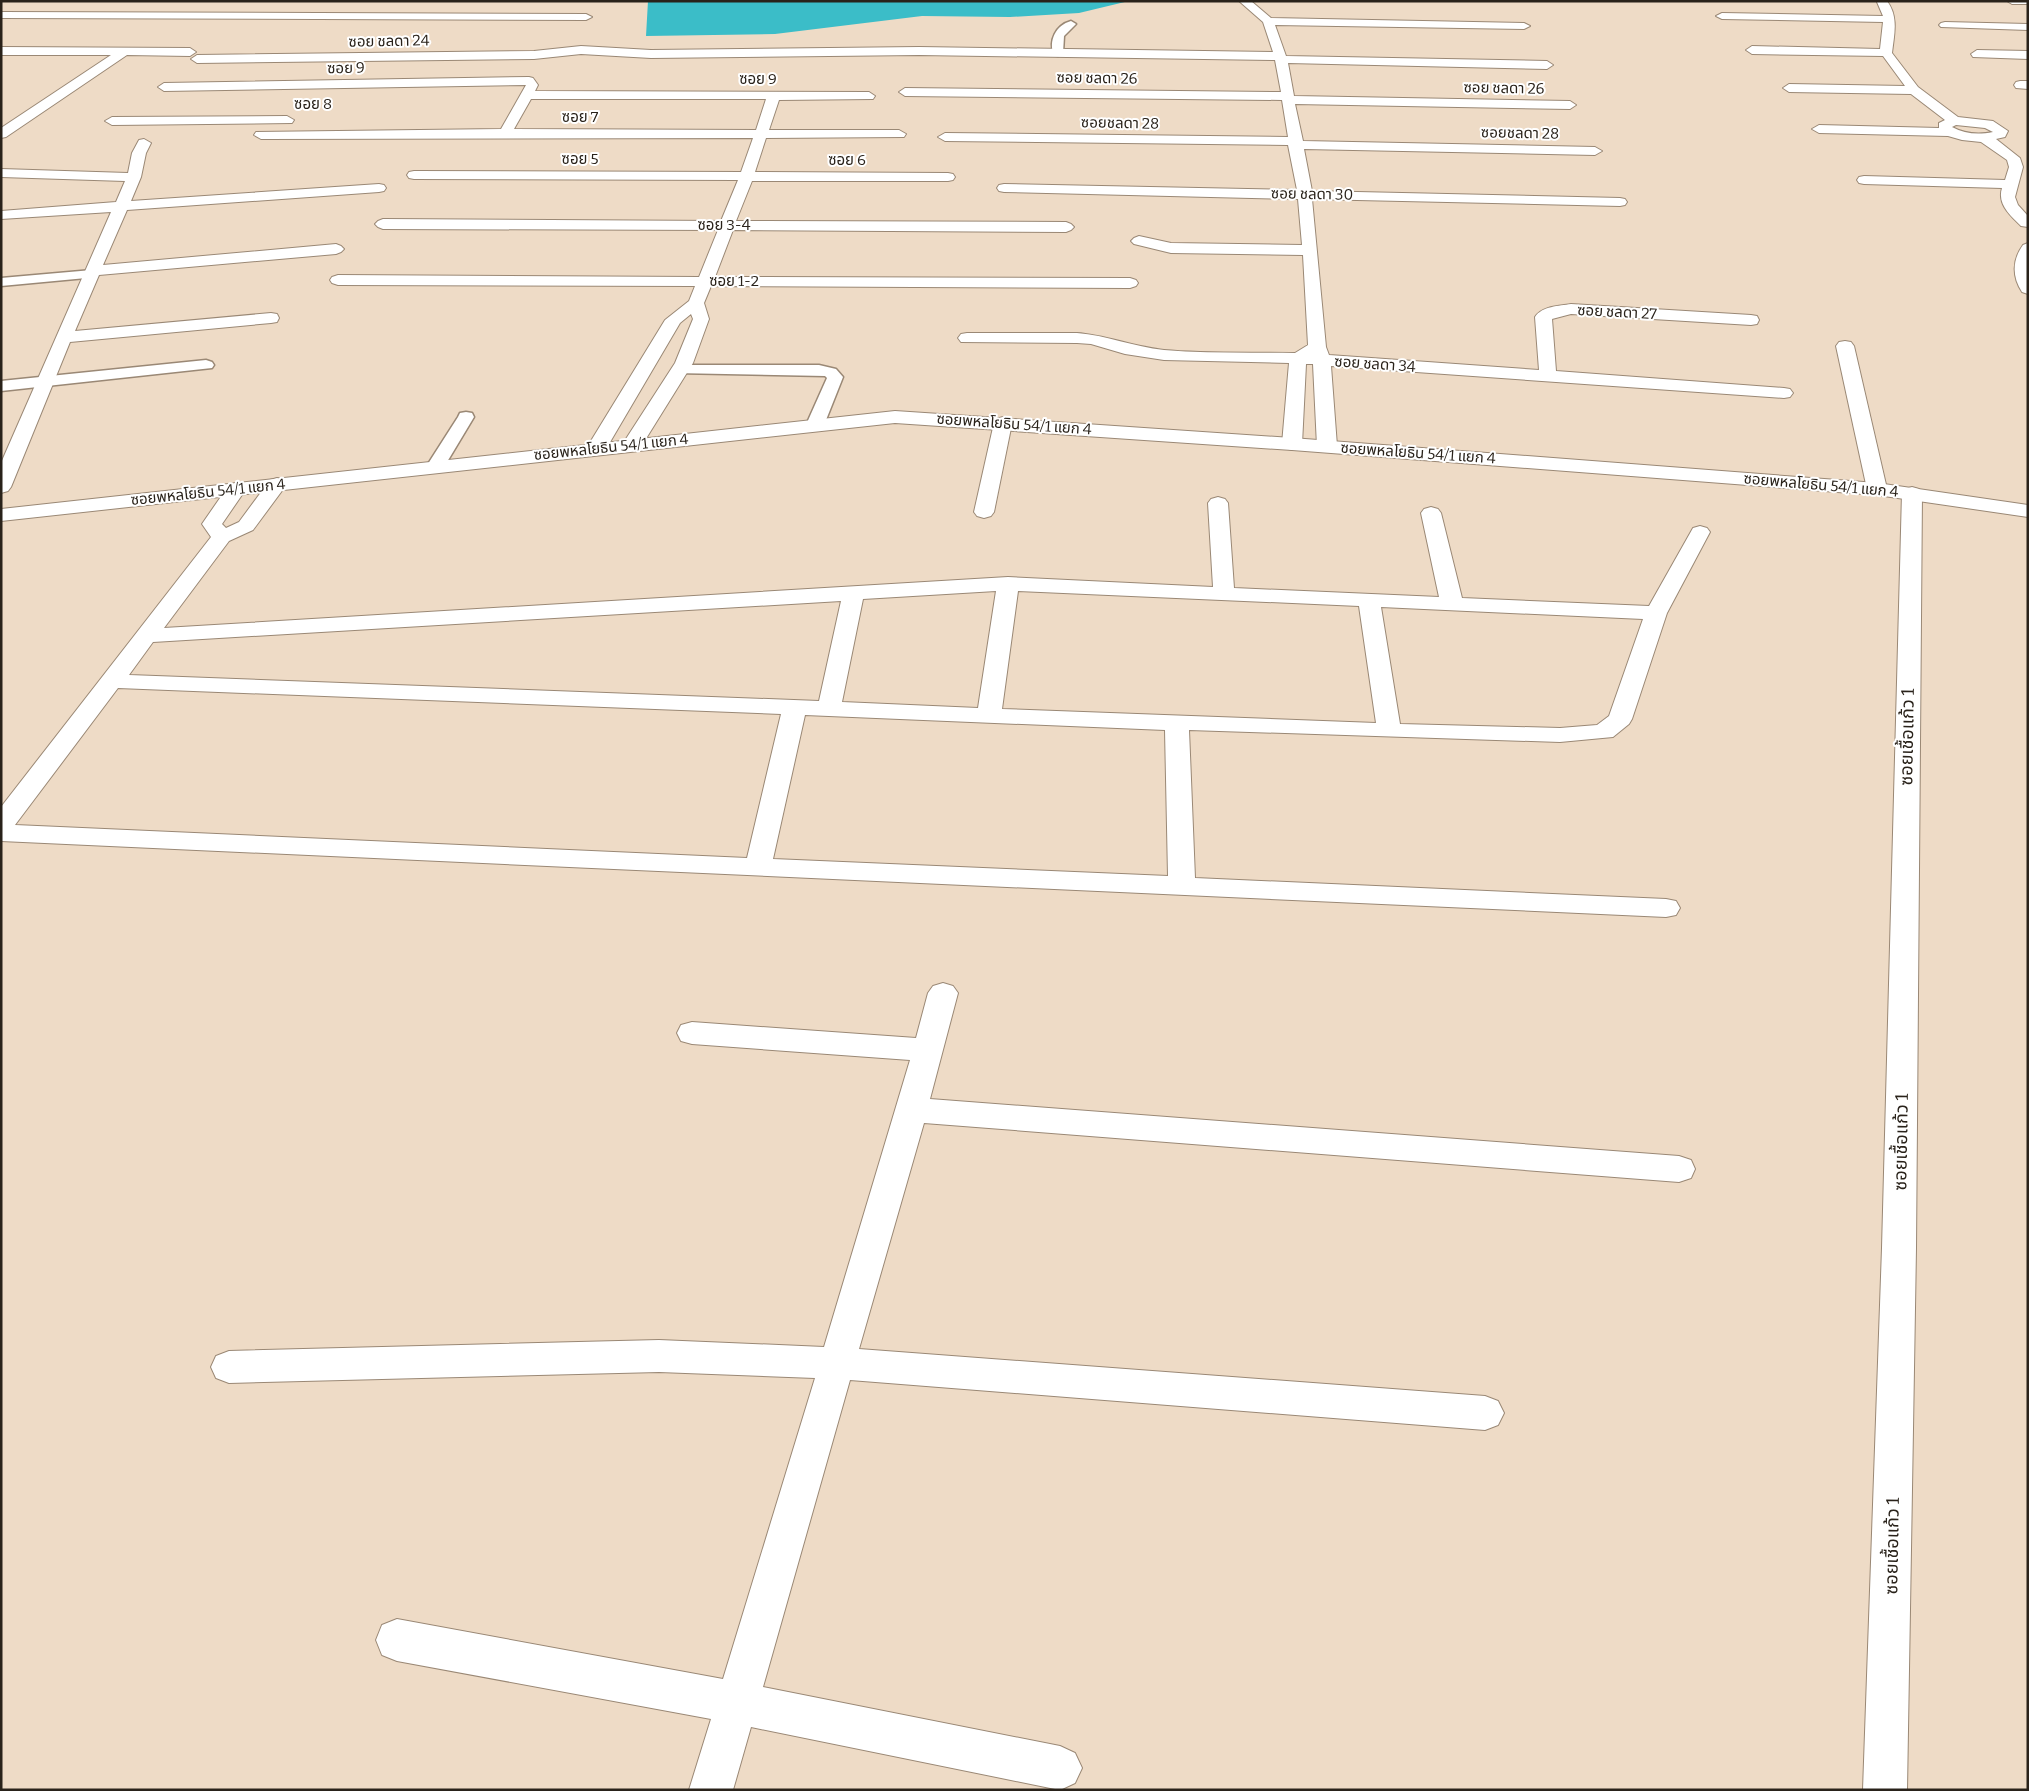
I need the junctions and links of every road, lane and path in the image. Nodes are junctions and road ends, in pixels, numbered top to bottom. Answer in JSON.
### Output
{"nodes":[{"id":1,"x":1244,"y":1,"type":"edge"},
{"id":2,"x":1881,"y":1,"type":"edge"},
{"id":3,"x":2012,"y":1,"type":"edge"},
{"id":4,"x":2027,"y":2,"type":"edge"},
{"id":5,"x":1,"y":15,"type":"edge"},
{"id":6,"x":1722,"y":16,"type":"dead end"},
{"id":7,"x":1889,"y":19,"type":"junction"},
{"id":8,"x":1268,"y":21,"type":"junction"},
{"id":9,"x":1071,"y":24,"type":"dead end"},
{"id":10,"x":1945,"y":25,"type":"dead end"},
{"id":11,"x":1524,"y":26,"type":"dead end"},
{"id":12,"x":579,"y":27,"type":"dead end"},
{"id":13,"x":2028,"y":27,"type":"edge"},
{"id":14,"x":570,"y":38,"type":"dead end"},
{"id":15,"x":581,"y":50,"type":"junction"},
{"id":16,"x":1752,"y":50,"type":"dead end"},
{"id":17,"x":1,"y":51,"type":"edge"},
{"id":18,"x":124,"y":52,"type":"junction"},
{"id":19,"x":1058,"y":53,"type":"junction"},
{"id":20,"x":1886,"y":53,"type":"junction"},
{"id":21,"x":1977,"y":54,"type":"dead end"},
{"id":22,"x":2028,"y":55,"type":"edge"},
{"id":23,"x":1280,"y":57,"type":"junction"},
{"id":24,"x":1546,"y":66,"type":"dead end"},
{"id":25,"x":250,"y":86,"type":"junction"},
{"id":26,"x":164,"y":87,"type":"dead end"},
{"id":27,"x":1789,"y":88,"type":"dead end"},
{"id":28,"x":1914,"y":90,"type":"junction"},
{"id":29,"x":905,"y":92,"type":"dead end"},
{"id":30,"x":528,"y":95,"type":"junction"},
{"id":31,"x":774,"y":95,"type":"junction"},
{"id":32,"x":869,"y":96,"type":"dead end"},
{"id":33,"x":236,"y":97,"type":"dead end"},
{"id":34,"x":1288,"y":98,"type":"junction"},
{"id":35,"x":1570,"y":105,"type":"dead end"},
{"id":36,"x":222,"y":109,"type":"dead end"},
{"id":37,"x":494,"y":119,"type":"dead end"},
{"id":38,"x":514,"y":119,"type":"junction"},
{"id":39,"x":208,"y":120,"type":"junction"},
{"id":40,"x":297,"y":120,"type":"dead end"},
{"id":41,"x":112,"y":121,"type":"dead end"},
{"id":42,"x":1953,"y":127,"type":"junction"},
{"id":43,"x":1819,"y":129,"type":"dead end"},
{"id":44,"x":505,"y":133,"type":"junction"},
{"id":45,"x":1,"y":134,"type":"edge"},
{"id":46,"x":762,"y":134,"type":"junction"},
{"id":47,"x":899,"y":134,"type":"dead end"},
{"id":48,"x":261,"y":135,"type":"dead end"},
{"id":49,"x":945,"y":137,"type":"dead end"},
{"id":50,"x":1294,"y":143,"type":"junction"},
{"id":51,"x":144,"y":144,"type":"dead end"},
{"id":52,"x":1595,"y":151,"type":"dead end"},
{"id":53,"x":1,"y":173,"type":"edge"},
{"id":54,"x":414,"y":175,"type":"dead end"},
{"id":55,"x":747,"y":176,"type":"junction"},
{"id":56,"x":134,"y":177,"type":"junction"},
{"id":57,"x":948,"y":177,"type":"dead end"},
{"id":58,"x":1864,"y":180,"type":"dead end"},
{"id":59,"x":2010,"y":184,"type":"junction"},
{"id":60,"x":379,"y":188,"type":"dead end"},
{"id":61,"x":1004,"y":188,"type":"dead end"},
{"id":62,"x":1304,"y":194,"type":"junction"},
{"id":63,"x":1620,"y":202,"type":"dead end"},
{"id":64,"x":122,"y":205,"type":"junction"},
{"id":65,"x":1,"y":215,"type":"edge"},
{"id":66,"x":383,"y":224,"type":"dead end"},
{"id":67,"x":727,"y":225,"type":"junction"},
{"id":68,"x":1066,"y":227,"type":"dead end"},
{"id":69,"x":2022,"y":230,"type":"edge"},
{"id":70,"x":1139,"y":241,"type":"dead end"},
{"id":71,"x":2028,"y":248,"type":"edge"},
{"id":72,"x":336,"y":249,"type":"dead end"},
{"id":73,"x":1310,"y":250,"type":"junction"},
{"id":74,"x":93,"y":272,"type":"junction"},
{"id":75,"x":338,"y":280,"type":"dead end"},
{"id":76,"x":704,"y":281,"type":"junction"},
{"id":77,"x":1,"y":282,"type":"edge"},
{"id":78,"x":1130,"y":282,"type":"dead end"},
{"id":79,"x":2028,"y":289,"type":"edge"},
{"id":80,"x":696,"y":302,"type":"junction"},
{"id":81,"x":271,"y":318,"type":"dead end"},
{"id":82,"x":1751,"y":320,"type":"dead end"},
{"id":83,"x":64,"y":337,"type":"junction"},
{"id":84,"x":967,"y":338,"type":"dead end"},
{"id":85,"x":1845,"y":346,"type":"dead end"},
{"id":86,"x":1319,"y":353,"type":"junction"},
{"id":87,"x":1298,"y":358,"type":"junction"},
{"id":88,"x":206,"y":365,"type":"dead end"},
{"id":89,"x":680,"y":370,"type":"junction"},
{"id":90,"x":1548,"y":376,"type":"junction"},
{"id":91,"x":44,"y":382,"type":"junction"},
{"id":92,"x":1,"y":386,"type":"edge"},
{"id":93,"x":1784,"y":392,"type":"dead end"},
{"id":94,"x":466,"y":417,"type":"dead end"},
{"id":95,"x":1003,"y":423,"type":"junction"},
{"id":96,"x":815,"y":425,"type":"junction"},
{"id":97,"x":1292,"y":444,"type":"junction"},
{"id":98,"x":632,"y":445,"type":"junction"},
{"id":99,"x":1327,"y":446,"type":"junction"},
{"id":100,"x":596,"y":449,"type":"junction"},
{"id":101,"x":435,"y":467,"type":"junction"},
{"id":102,"x":277,"y":484,"type":"junction"},
{"id":103,"x":1,"y":487,"type":"edge"},
{"id":104,"x":236,"y":488,"type":"junction"},
{"id":105,"x":1877,"y":489,"type":"junction"},
{"id":106,"x":1912,"y":493,"type":"junction"},
{"id":107,"x":1218,"y":503,"type":"dead end"},
{"id":108,"x":2028,"y":511,"type":"edge"},
{"id":109,"x":984,"y":512,"type":"dead end"},
{"id":110,"x":1431,"y":513,"type":"dead end"},
{"id":111,"x":1,"y":515,"type":"edge"},
{"id":112,"x":1700,"y":532,"type":"dead end"},
{"id":113,"x":222,"y":537,"type":"junction"},
{"id":114,"x":1008,"y":584,"type":"junction"},
{"id":115,"x":853,"y":594,"type":"junction"},
{"id":116,"x":1224,"y":594,"type":"junction"},
{"id":117,"x":1369,"y":600,"type":"junction"},
{"id":118,"x":1452,"y":604,"type":"junction"},
{"id":119,"x":1656,"y":613,"type":"junction"},
{"id":120,"x":146,"y":636,"type":"junction"},
{"id":121,"x":112,"y":681,"type":"junction"},
{"id":122,"x":795,"y":708,"type":"junction"},
{"id":123,"x":829,"y":709,"type":"junction"},
{"id":124,"x":989,"y":715,"type":"junction"},
{"id":125,"x":1177,"y":722,"type":"junction"},
{"id":126,"x":1390,"y":731,"type":"junction"},
{"id":127,"x":1,"y":825,"type":"edge"},
{"id":128,"x":1,"y":834,"type":"edge"},
{"id":129,"x":758,"y":866,"type":"junction"},
{"id":130,"x":1182,"y":886,"type":"junction"},
{"id":131,"x":1666,"y":908,"type":"dead end"},
{"id":132,"x":943,"y":993,"type":"dead end"},
{"id":133,"x":692,"y":1033,"type":"dead end"},
{"id":134,"x":929,"y":1050,"type":"junction"},
{"id":135,"x":912,"y":1110,"type":"junction"},
{"id":136,"x":1678,"y":1169,"type":"dead end"},
{"id":137,"x":837,"y":1362,"type":"junction"},
{"id":138,"x":228,"y":1367,"type":"dead end"},
{"id":139,"x":1485,"y":1413,"type":"dead end"},
{"id":140,"x":397,"y":1640,"type":"dead end"},
{"id":141,"x":737,"y":1703,"type":"junction"},
{"id":142,"x":1060,"y":1768,"type":"dead end"},
{"id":143,"x":711,"y":1790,"type":"edge"},
{"id":144,"x":1886,"y":1790,"type":"edge"}],
"edges":[{"from":1,"to":8,"type":"street"},
{"from":2,"to":7,"type":"street"},
{"from":3,"to":4,"type":"street"},
{"from":5,"to":12,"type":"street"},
{"from":6,"to":7,"type":"street"},
{"from":7,"to":20,"type":"street"},
{"from":8,"to":11,"type":"street"},
{"from":8,"to":23,"type":"street"},
{"from":9,"to":19,"type":"lane"},
{"from":10,"to":13,"type":"street"},
{"from":14,"to":15,"type":"street"},
{"from":15,"to":18,"type":"street","name":"ซอย ชลดา 24"},
{"from":15,"to":19,"type":"street","name":"ซอย ชลดา 24"},
{"from":16,"to":20,"type":"street"},
{"from":17,"to":18,"type":"street","name":"ซอย ชลดา 24"},
{"from":18,"to":45,"type":"street"},
{"from":19,"to":23,"type":"street","name":"ซอย ชลดา 24"},
{"from":20,"to":28,"type":"street"},
{"from":21,"to":22,"type":"street"},
{"from":23,"to":24,"type":"street","name":"ซอย ชลดา 24"},
{"from":23,"to":34,"type":"street"},
{"from":25,"to":26,"type":"street","name":"ซอย 9"},
{"from":25,"to":30,"type":"street","name":"ซอย 9"},
{"from":25,"to":33,"type":"street"},
{"from":27,"to":28,"type":"street"},
{"from":28,"to":42,"type":"street"},
{"from":29,"to":34,"type":"street","name":"ซอย ชลดา 26"},
{"from":30,"to":31,"type":"street","name":"ซอย 9"},
{"from":30,"to":38,"type":"street"},
{"from":31,"to":32,"type":"street","name":"ซอย 9"},
{"from":31,"to":46,"type":"street"},
{"from":34,"to":35,"type":"street","name":"ซอย ชลดา 26"},
{"from":34,"to":50,"type":"street"},
{"from":36,"to":39,"type":"street"},
{"from":37,"to":38,"type":"street"},
{"from":38,"to":44,"type":"street"},
{"from":39,"to":40,"type":"street","name":"ซอย 8"},
{"from":39,"to":41,"type":"street","name":"ซอย 8"},
{"from":42,"to":43,"type":"street"},
{"from":42,"to":59,"type":"street"},
{"from":44,"to":46,"type":"street","name":"ซอย 7"},
{"from":44,"to":48,"type":"street","name":"ซอย 7"},
{"from":46,"to":47,"type":"street","name":"ซอย 7"},
{"from":46,"to":55,"type":"street"},
{"from":49,"to":50,"type":"street","name":"ซอยชลดา 28"},
{"from":50,"to":52,"type":"street","name":"ซอยชลดา 28"},
{"from":50,"to":62,"type":"street"},
{"from":51,"to":56,"type":"street"},
{"from":53,"to":56,"type":"street"},
{"from":54,"to":55,"type":"street","name":"ซอย 5"},
{"from":55,"to":57,"type":"street","name":"ซอย 6"},
{"from":55,"to":67,"type":"street"},
{"from":56,"to":64,"type":"street"},
{"from":58,"to":59,"type":"street"},
{"from":59,"to":69,"type":"street"},
{"from":60,"to":64,"type":"street"},
{"from":61,"to":62,"type":"street","name":"ซอย ชลดา 30"},
{"from":62,"to":63,"type":"street","name":"ซอย ชลดา 30"},
{"from":62,"to":73,"type":"street"},
{"from":64,"to":65,"type":"street"},
{"from":64,"to":74,"type":"street"},
{"from":66,"to":67,"type":"street","name":"ซอย 3-4"},
{"from":67,"to":68,"type":"street","name":"ซอย 3-4"},
{"from":67,"to":76,"type":"street"},
{"from":70,"to":73,"type":"street"},
{"from":71,"to":79,"type":"street"},
{"from":72,"to":74,"type":"street"},
{"from":73,"to":86,"type":"street"},
{"from":74,"to":77,"type":"lane"},
{"from":74,"to":83,"type":"street"},
{"from":75,"to":76,"type":"street","name":"ซอย 1-2"},
{"from":76,"to":78,"type":"street","name":"ซอย 1-2"},
{"from":76,"to":80,"type":"street"},
{"from":80,"to":89,"type":"street"},
{"from":80,"to":100,"type":"street"},
{"from":81,"to":83,"type":"street"},
{"from":82,"to":90,"type":"street","name":"ซอย ชลดา 27"},
{"from":83,"to":91,"type":"street"},
{"from":84,"to":87,"type":"street"},
{"from":85,"to":105,"type":"street"},
{"from":86,"to":87,"type":"street"},
{"from":86,"to":90,"type":"street","name":"ซอย ชลดา 34"},
{"from":86,"to":99,"type":"street"},
{"from":87,"to":97,"type":"street"},
{"from":88,"to":91,"type":"lane"},
{"from":89,"to":96,"type":"lane"},
{"from":89,"to":98,"type":"street"},
{"from":90,"to":93,"type":"street","name":"ซอย ชลดา 34"},
{"from":91,"to":92,"type":"lane"},
{"from":91,"to":103,"type":"street"},
{"from":94,"to":101,"type":"lane"},
{"from":95,"to":96,"type":"street","name":"ซอยพหลโยธิน 54/1 แยก 4"},
{"from":95,"to":97,"type":"street","name":"ซอยพหลโยธิน 54/1 แยก 4"},
{"from":95,"to":109,"type":"street"},
{"from":96,"to":98,"type":"street","name":"ซอยพหลโยธิน 54/1 แยก 4"},
{"from":97,"to":99,"type":"street","name":"ซอยพหลโยธิน 54/1 แยก 4"},
{"from":98,"to":100,"type":"street","name":"ซอยพหลโยธิน 54/1 แยก 4"},
{"from":99,"to":105,"type":"street","name":"ซอยพหลโยธิน 54/1 แยก 4"},
{"from":100,"to":101,"type":"street","name":"ซอยพหลโยธิน 54/1 แยก 4"},
{"from":101,"to":102,"type":"street","name":"ซอยพหลโยธิน 54/1 แยก 4"},
{"from":102,"to":104,"type":"street","name":"ซอยพหลโยธิน 54/1 แยก 4"},
{"from":102,"to":113,"type":"street"},
{"from":104,"to":111,"type":"street","name":"ซอยพหลโยธิน 54/1 แยก 4"},
{"from":104,"to":113,"type":"street"},
{"from":105,"to":106,"type":"street","name":"ซอยพหลโยธิน 54/1 แยก 4"},
{"from":106,"to":108,"type":"street","name":"ซอยพหลโยธิน 54/1 แยก 4"},
{"from":106,"to":144,"type":"street","name":"ซอยเชื้อแก้ว 1"},
{"from":107,"to":116,"type":"street"},
{"from":110,"to":118,"type":"street"},
{"from":112,"to":119,"type":"street"},
{"from":113,"to":120,"type":"street"},
{"from":114,"to":115,"type":"street"},
{"from":114,"to":116,"type":"street"},
{"from":114,"to":124,"type":"street"},
{"from":115,"to":120,"type":"street"},
{"from":115,"to":123,"type":"street"},
{"from":116,"to":117,"type":"street"},
{"from":117,"to":118,"type":"street"},
{"from":117,"to":126,"type":"street"},
{"from":118,"to":119,"type":"street"},
{"from":119,"to":126,"type":"street"},
{"from":120,"to":121,"type":"street"},
{"from":121,"to":122,"type":"street"},
{"from":121,"to":127,"type":"street"},
{"from":122,"to":123,"type":"street"},
{"from":122,"to":129,"type":"street"},
{"from":123,"to":124,"type":"street"},
{"from":124,"to":125,"type":"street"},
{"from":125,"to":126,"type":"street"},
{"from":125,"to":130,"type":"street"},
{"from":128,"to":129,"type":"street"},
{"from":129,"to":130,"type":"street"},
{"from":130,"to":131,"type":"street"},
{"from":132,"to":134,"type":"street"},
{"from":133,"to":134,"type":"street"},
{"from":134,"to":135,"type":"street"},
{"from":135,"to":136,"type":"street"},
{"from":135,"to":137,"type":"street"},
{"from":137,"to":138,"type":"street"},
{"from":137,"to":139,"type":"street"},
{"from":137,"to":141,"type":"street"},
{"from":140,"to":141,"type":"street"},
{"from":141,"to":142,"type":"street"},
{"from":141,"to":143,"type":"street"}]}
